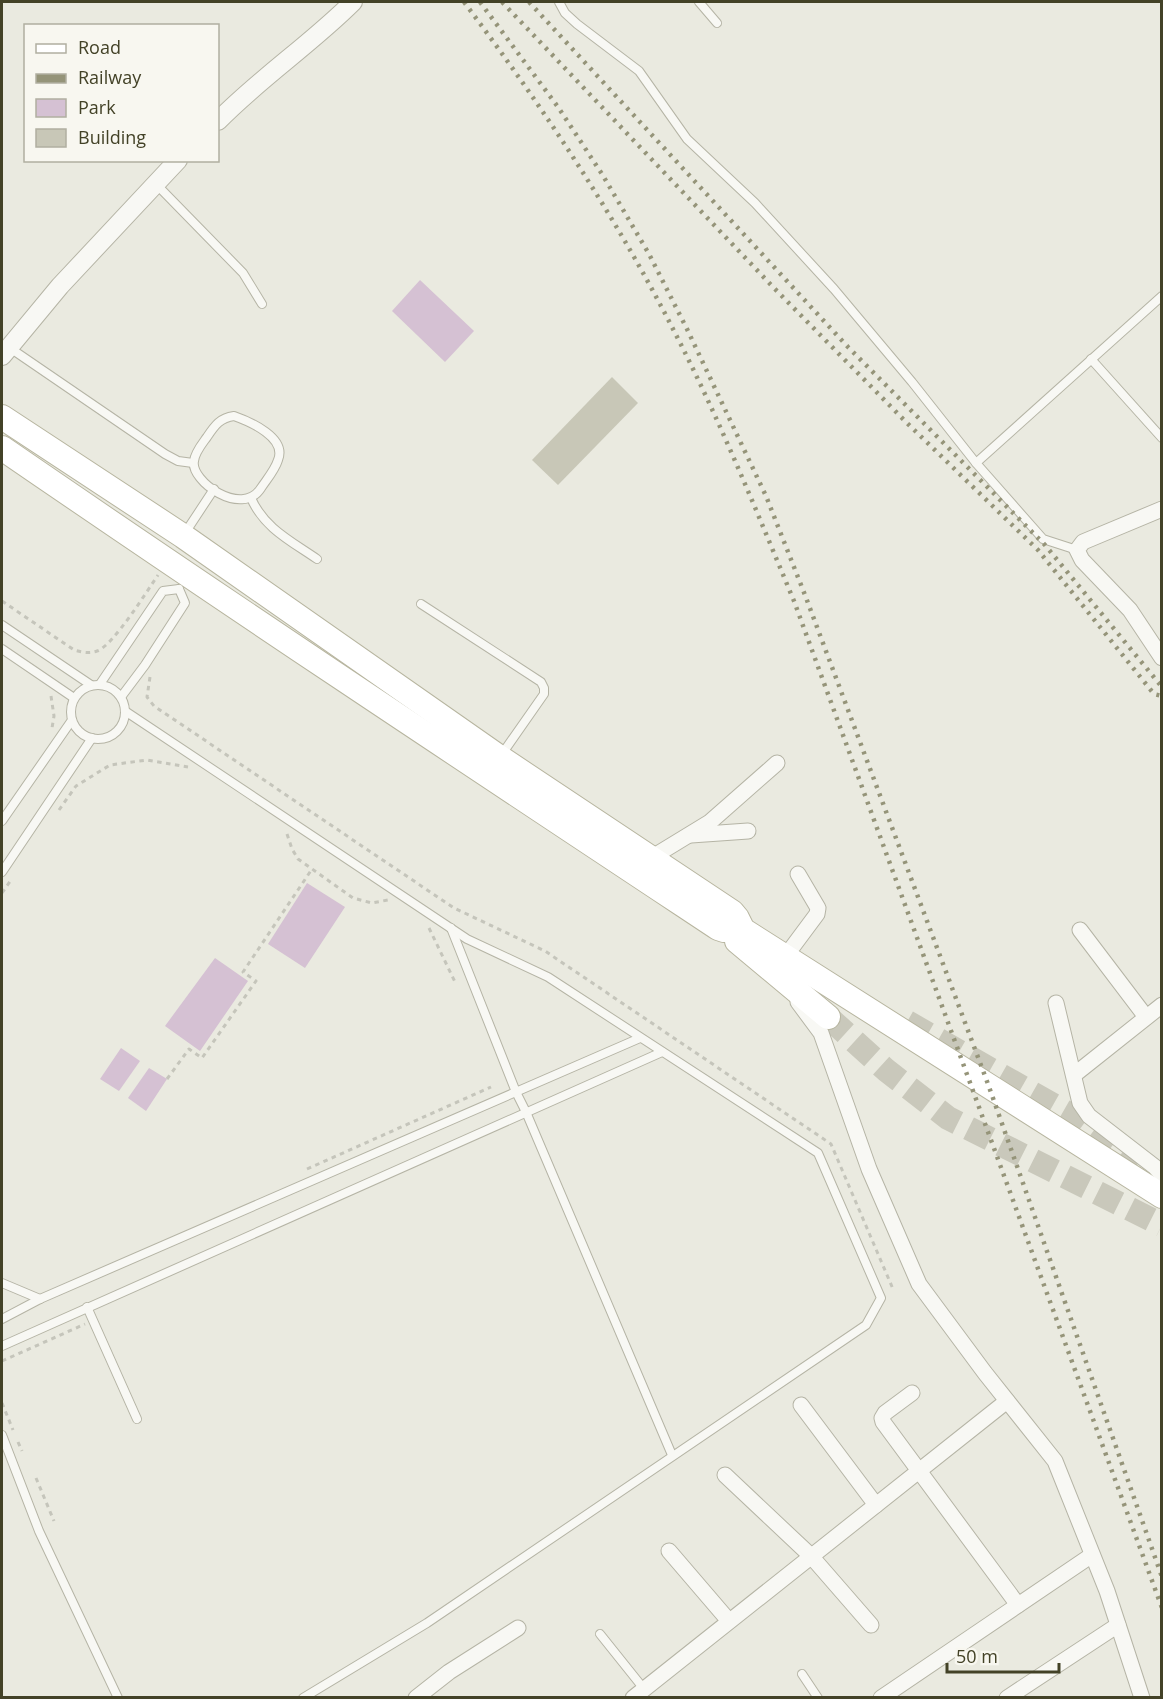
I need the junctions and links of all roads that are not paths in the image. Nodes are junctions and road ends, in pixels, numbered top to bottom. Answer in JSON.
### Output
{"nodes":[{"id":1,"x":353,"y":2,"type":"edge"},
{"id":2,"x":559,"y":2,"type":"edge"},
{"id":3,"x":699,"y":2,"type":"edge"},
{"id":4,"x":717,"y":23,"type":"dead end"},
{"id":5,"x":219,"y":120,"type":"edge"},
{"id":6,"x":176,"y":162,"type":"edge"},
{"id":7,"x":156,"y":184,"type":"junction"},
{"id":8,"x":1161,"y":296,"type":"edge"},
{"id":9,"x":262,"y":304,"type":"dead end"},
{"id":10,"x":5,"y":352,"type":"edge"},
{"id":11,"x":1091,"y":359,"type":"junction"},
{"id":12,"x":2,"y":417,"type":"edge"},
{"id":13,"x":1161,"y":438,"type":"edge"},
{"id":14,"x":2,"y":448,"type":"edge"},
{"id":15,"x":193,"y":463,"type":"junction"},
{"id":16,"x":976,"y":463,"type":"junction"},
{"id":17,"x":214,"y":489,"type":"junction"},
{"id":18,"x":251,"y":498,"type":"junction"},
{"id":19,"x":1161,"y":509,"type":"edge"},
{"id":20,"x":1077,"y":550,"type":"junction"},
{"id":21,"x":317,"y":559,"type":"dead end"},
{"id":22,"x":189,"y":561,"type":"junction"},
{"id":23,"x":421,"y":604,"type":"dead end"},
{"id":24,"x":2,"y":625,"type":"edge"},
{"id":25,"x":307,"y":640,"type":"junction"},
{"id":26,"x":2,"y":649,"type":"edge"},
{"id":27,"x":1161,"y":658,"type":"edge"},
{"id":28,"x":100,"y":684,"type":"junction"},
{"id":29,"x":90,"y":685,"type":"junction"},
{"id":30,"x":121,"y":697,"type":"junction"},
{"id":31,"x":74,"y":698,"type":"junction"},
{"id":32,"x":125,"y":711,"type":"junction"},
{"id":33,"x":72,"y":720,"type":"junction"},
{"id":34,"x":92,"y":738,"type":"junction"},
{"id":35,"x":499,"y":757,"type":"junction"},
{"id":36,"x":777,"y":762,"type":"dead end"},
{"id":37,"x":2,"y":821,"type":"edge"},
{"id":38,"x":748,"y":831,"type":"dead end"},
{"id":39,"x":688,"y":836,"type":"junction"},
{"id":40,"x":651,"y":858,"type":"junction"},
{"id":41,"x":2,"y":872,"type":"edge"},
{"id":42,"x":798,"y":874,"type":"dead end"},
{"id":43,"x":734,"y":925,"type":"junction"},
{"id":44,"x":451,"y":928,"type":"junction"},
{"id":45,"x":1080,"y":930,"type":"dead end"},
{"id":46,"x":788,"y":957,"type":"junction"},
{"id":47,"x":1056,"y":1004,"type":"dead end"},
{"id":48,"x":1161,"y":1005,"type":"edge"},
{"id":49,"x":828,"y":1017,"type":"tunnel mouth"},
{"id":50,"x":1146,"y":1017,"type":"junction"},
{"id":51,"x":640,"y":1038,"type":"junction"},
{"id":52,"x":662,"y":1052,"type":"junction"},
{"id":53,"x":1074,"y":1075,"type":"junction"},
{"id":54,"x":516,"y":1092,"type":"junction"},
{"id":55,"x":526,"y":1112,"type":"junction"},
{"id":56,"x":1137,"y":1165,"type":"tunnel mouth"},
{"id":57,"x":1161,"y":1175,"type":"edge"},
{"id":58,"x":1161,"y":1181,"type":"edge"},
{"id":59,"x":1161,"y":1196,"type":"edge"},
{"id":60,"x":2,"y":1283,"type":"edge"},
{"id":61,"x":40,"y":1299,"type":"junction"},
{"id":62,"x":87,"y":1307,"type":"junction"},
{"id":63,"x":2,"y":1319,"type":"edge"},
{"id":64,"x":2,"y":1346,"type":"edge"},
{"id":65,"x":912,"y":1393,"type":"dead end"},
{"id":66,"x":1007,"y":1401,"type":"junction"},
{"id":67,"x":801,"y":1405,"type":"dead end"},
{"id":68,"x":137,"y":1419,"type":"dead end"},
{"id":69,"x":2,"y":1436,"type":"edge"},
{"id":70,"x":672,"y":1455,"type":"junction"},
{"id":71,"x":920,"y":1470,"type":"junction"},
{"id":72,"x":725,"y":1475,"type":"dead end"},
{"id":73,"x":876,"y":1505,"type":"junction"},
{"id":74,"x":669,"y":1551,"type":"dead end"},
{"id":75,"x":1092,"y":1555,"type":"junction"},
{"id":76,"x":811,"y":1556,"type":"junction"},
{"id":77,"x":1018,"y":1605,"type":"junction"},
{"id":78,"x":729,"y":1621,"type":"junction"},
{"id":79,"x":871,"y":1624,"type":"dead end"},
{"id":80,"x":1118,"y":1625,"type":"junction"},
{"id":81,"x":518,"y":1628,"type":"dead end"},
{"id":82,"x":600,"y":1634,"type":"dead end"},
{"id":83,"x":802,"y":1674,"type":"dead end"},
{"id":84,"x":639,"y":1693,"type":"edge"},
{"id":85,"x":118,"y":1698,"type":"edge"},
{"id":86,"x":303,"y":1698,"type":"edge"},
{"id":87,"x":416,"y":1698,"type":"edge"},
{"id":88,"x":818,"y":1698,"type":"edge"},
{"id":89,"x":881,"y":1698,"type":"edge"},
{"id":90,"x":1006,"y":1698,"type":"edge"},
{"id":91,"x":1142,"y":1698,"type":"edge"}],
"edges":[{"from":1,"to":5,"type":"street"},
{"from":2,"to":16,"type":"lane"},
{"from":3,"to":4,"type":"lane"},
{"from":6,"to":7,"type":"street"},
{"from":7,"to":9,"type":"lane"},
{"from":7,"to":10,"type":"street"},
{"from":8,"to":11,"type":"lane"},
{"from":10,"to":15,"type":"lane"},
{"from":11,"to":13,"type":"lane"},
{"from":11,"to":16,"type":"lane"},
{"from":12,"to":22,"type":"main road"},
{"from":14,"to":22,"type":"main road"},
{"from":15,"to":17,"type":"lane"},
{"from":15,"to":18,"type":"lane"},
{"from":16,"to":20,"type":"lane"},
{"from":17,"to":18,"type":"lane"},
{"from":17,"to":22,"type":"lane"},
{"from":18,"to":21,"type":"lane"},
{"from":19,"to":20,"type":"street"},
{"from":20,"to":27,"type":"street"},
{"from":22,"to":25,"type":"main road"},
{"from":22,"to":28,"type":"lane"},
{"from":22,"to":30,"type":"lane"},
{"from":23,"to":35,"type":"lane"},
{"from":24,"to":29,"type":"lane"},
{"from":25,"to":35,"type":"main road"},
{"from":25,"to":43,"type":"main road"},
{"from":26,"to":31,"type":"lane"},
{"from":28,"to":29,"type":"lane"},
{"from":28,"to":30,"type":"lane"},
{"from":29,"to":31,"type":"lane"},
{"from":30,"to":32,"type":"lane"},
{"from":31,"to":33,"type":"lane"},
{"from":32,"to":34,"type":"lane"},
{"from":32,"to":44,"type":"lane"},
{"from":33,"to":34,"type":"lane"},
{"from":33,"to":37,"type":"lane"},
{"from":34,"to":41,"type":"lane"},
{"from":35,"to":40,"type":"main road"},
{"from":36,"to":39,"type":"street"},
{"from":38,"to":39,"type":"street"},
{"from":39,"to":40,"type":"street"},
{"from":40,"to":43,"type":"main road"},
{"from":42,"to":46,"type":"street"},
{"from":43,"to":46,"type":"main road"},
{"from":44,"to":51,"type":"lane"},
{"from":44,"to":54,"type":"lane"},
{"from":45,"to":50,"type":"street"},
{"from":46,"to":49,"type":"main road"},
{"from":46,"to":59,"type":"main road"},
{"from":46,"to":66,"type":"street"},
{"from":47,"to":53,"type":"street"},
{"from":48,"to":50,"type":"street"},
{"from":50,"to":53,"type":"street"},
{"from":51,"to":52,"type":"lane"},
{"from":51,"to":54,"type":"lane"},
{"from":52,"to":55,"type":"lane"},
{"from":52,"to":70,"type":"lane"},
{"from":53,"to":57,"type":"street"},
{"from":54,"to":55,"type":"lane"},
{"from":54,"to":61,"type":"lane"},
{"from":55,"to":62,"type":"lane"},
{"from":55,"to":70,"type":"lane"},
{"from":56,"to":58,"type":"main road"},
{"from":60,"to":61,"type":"lane"},
{"from":61,"to":63,"type":"lane"},
{"from":62,"to":64,"type":"lane"},
{"from":62,"to":68,"type":"lane"},
{"from":65,"to":71,"type":"street"},
{"from":66,"to":71,"type":"street"},
{"from":66,"to":75,"type":"street"},
{"from":67,"to":73,"type":"street"},
{"from":69,"to":85,"type":"lane"},
{"from":70,"to":86,"type":"lane"},
{"from":71,"to":73,"type":"street"},
{"from":71,"to":77,"type":"street"},
{"from":72,"to":76,"type":"street"},
{"from":73,"to":76,"type":"street"},
{"from":74,"to":78,"type":"street"},
{"from":75,"to":77,"type":"street"},
{"from":75,"to":80,"type":"street"},
{"from":76,"to":78,"type":"street"},
{"from":76,"to":79,"type":"street"},
{"from":77,"to":89,"type":"street"},
{"from":78,"to":84,"type":"street"},
{"from":80,"to":90,"type":"street"},
{"from":80,"to":91,"type":"street"},
{"from":81,"to":87,"type":"street"},
{"from":82,"to":84,"type":"lane"},
{"from":83,"to":88,"type":"lane"}]}
